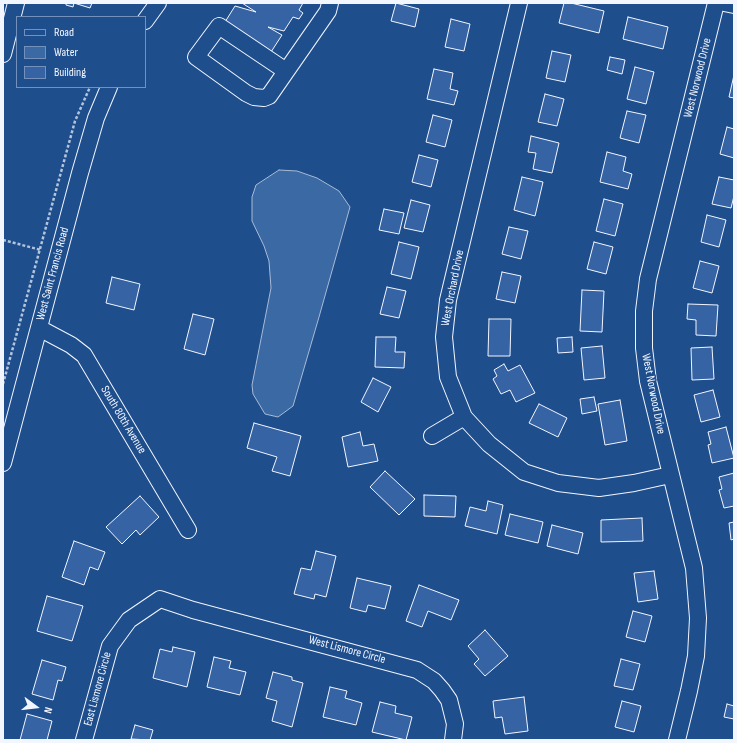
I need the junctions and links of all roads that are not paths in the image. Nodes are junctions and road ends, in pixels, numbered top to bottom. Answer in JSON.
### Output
{"nodes":[{"id":1,"x":16,"y":3,"type":"edge"},
{"id":2,"x":158,"y":3,"type":"edge"},
{"id":3,"x":330,"y":3,"type":"edge"},
{"id":4,"x":519,"y":3,"type":"edge"},
{"id":5,"x":716,"y":3,"type":"edge"},
{"id":6,"x":724,"y":3,"type":"edge"},
{"id":7,"x":734,"y":6,"type":"edge"},
{"id":8,"x":146,"y":20,"type":"edge"},
{"id":9,"x":3,"y":54,"type":"edge"},
{"id":10,"x":286,"y":71,"type":"junction"},
{"id":11,"x":109,"y":88,"type":"edge"},
{"id":12,"x":39,"y":328,"type":"junction"},
{"id":13,"x":464,"y":417,"type":"junction"},
{"id":14,"x":432,"y":436,"type":"dead end"},
{"id":15,"x":3,"y":463,"type":"edge"},
{"id":16,"x":670,"y":475,"type":"junction"},
{"id":17,"x":188,"y":530,"type":"dead end"},
{"id":18,"x":193,"y":610,"type":"joint"},
{"id":19,"x":84,"y":740,"type":"edge"},
{"id":20,"x":454,"y":740,"type":"edge"},
{"id":21,"x":677,"y":740,"type":"edge"}],
"edges":[{"from":1,"to":9,"type":"street"},
{"from":2,"to":8,"type":"street"},
{"from":3,"to":10,"type":"street"},
{"from":4,"to":13,"type":"street","name":"West Orchard Drive"},
{"from":5,"to":16,"type":"street","name":"West Norwood Drive"},
{"from":6,"to":7,"type":"street"},
{"from":10,"to":10,"type":"street"},
{"from":11,"to":12,"type":"street","name":"West Saint Francis Road"},
{"from":12,"to":15,"type":"street","name":"West Saint Francis Road"},
{"from":12,"to":17,"type":"street","name":"South 80th Avenue"},
{"from":13,"to":14,"type":"street"},
{"from":13,"to":16,"type":"street","name":"West Orchard Drive"},
{"from":16,"to":21,"type":"street","name":"West Norwood Drive"},
{"from":18,"to":19,"type":"street","name":"East Lismore Circle"},
{"from":18,"to":20,"type":"street","name":"West Lismore Circle"}]}
